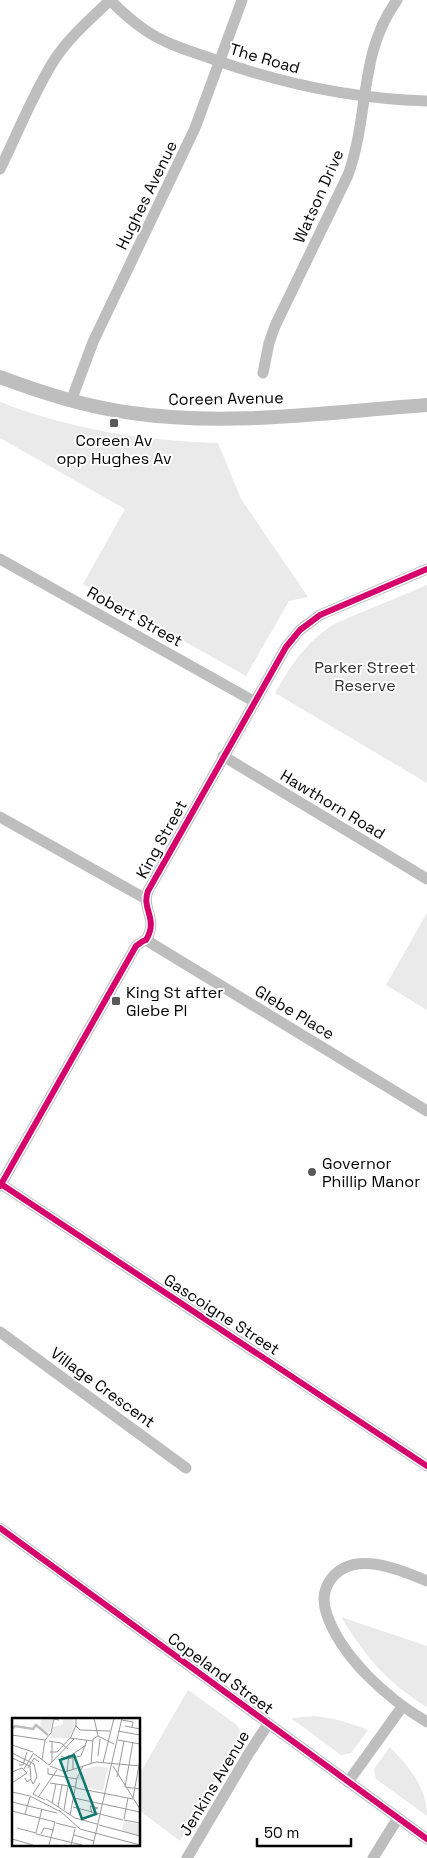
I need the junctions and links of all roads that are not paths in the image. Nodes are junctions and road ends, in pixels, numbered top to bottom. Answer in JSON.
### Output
{"nodes":[{"id":1,"x":110,"y":0,"type":"edge"},
{"id":2,"x":242,"y":0,"type":"edge"},
{"id":3,"x":397,"y":0,"type":"edge"},
{"id":4,"x":220,"y":62,"type":"junction"},
{"id":5,"x":365,"y":96,"type":"junction"},
{"id":6,"x":427,"y":101,"type":"edge"},
{"id":7,"x":4,"y":151,"type":"edge"},
{"id":8,"x":0,"y":169,"type":"edge"},
{"id":9,"x":263,"y":373,"type":"dead end"},
{"id":10,"x":0,"y":377,"type":"edge"},
{"id":11,"x":71,"y":401,"type":"junction"},
{"id":12,"x":427,"y":405,"type":"edge"},
{"id":13,"x":0,"y":559,"type":"edge"},
{"id":14,"x":427,"y":569,"type":"edge"},
{"id":15,"x":255,"y":702,"type":"junction"},
{"id":16,"x":223,"y":756,"type":"junction"},
{"id":17,"x":0,"y":817,"type":"edge"},
{"id":18,"x":427,"y":879,"type":"edge"},
{"id":19,"x":146,"y":899,"type":"junction"},
{"id":20,"x":146,"y":940,"type":"junction"},
{"id":21,"x":427,"y":1111,"type":"edge"},
{"id":22,"x":1,"y":1185,"type":"edge"},
{"id":23,"x":0,"y":1332,"type":"edge"},
{"id":24,"x":427,"y":1466,"type":"edge"},
{"id":25,"x":186,"y":1468,"type":"dead end"},
{"id":26,"x":0,"y":1528,"type":"edge"},
{"id":27,"x":427,"y":1581,"type":"edge"},
{"id":28,"x":402,"y":1707,"type":"junction"},
{"id":29,"x":427,"y":1722,"type":"edge"},
{"id":30,"x":268,"y":1724,"type":"junction"},
{"id":31,"x":348,"y":1782,"type":"junction"},
{"id":32,"x":398,"y":1818,"type":"junction"},
{"id":33,"x":427,"y":1839,"type":"edge"},
{"id":34,"x":187,"y":1858,"type":"edge"},
{"id":35,"x":373,"y":1858,"type":"edge"}],
"edges":[{"from":1,"to":4,"type":"street","name":"The Road"},
{"from":1,"to":7,"type":"street"},
{"from":2,"to":4,"type":"street","name":"Hughes Avenue"},
{"from":3,"to":5,"type":"street","name":"Watson Drive"},
{"from":4,"to":5,"type":"street","name":"The Road"},
{"from":4,"to":11,"type":"street","name":"Hughes Avenue"},
{"from":5,"to":6,"type":"street","name":"The Road"},
{"from":5,"to":9,"type":"street","name":"Watson Drive"},
{"from":7,"to":8,"type":"street"},
{"from":10,"to":11,"type":"street","name":"Coreen Avenue"},
{"from":11,"to":12,"type":"street","name":"Coreen Avenue"},
{"from":13,"to":15,"type":"street","name":"Robert Street"},
{"from":14,"to":15,"type":"street","name":"King Street"},
{"from":15,"to":16,"type":"street","name":"King Street"},
{"from":16,"to":18,"type":"street","name":"Hawthorn Road"},
{"from":16,"to":19,"type":"street","name":"King Street"},
{"from":17,"to":19,"type":"street"},
{"from":19,"to":20,"type":"street","name":"King Street"},
{"from":20,"to":21,"type":"street","name":"Glebe Place"},
{"from":20,"to":22,"type":"street"},
{"from":22,"to":24,"type":"street","name":"Gascoigne Street"},
{"from":23,"to":25,"type":"street","name":"Village Crescent"},
{"from":26,"to":30,"type":"street","name":"Copeland Street"},
{"from":27,"to":28,"type":"street"},
{"from":28,"to":29,"type":"street"},
{"from":28,"to":31,"type":"street"},
{"from":30,"to":31,"type":"street","name":"Copeland Street"},
{"from":30,"to":34,"type":"street","name":"Jenkins Avenue"},
{"from":31,"to":32,"type":"street","name":"Copeland Street"},
{"from":32,"to":33,"type":"street","name":"Copeland Street"},
{"from":32,"to":35,"type":"street"}]}
